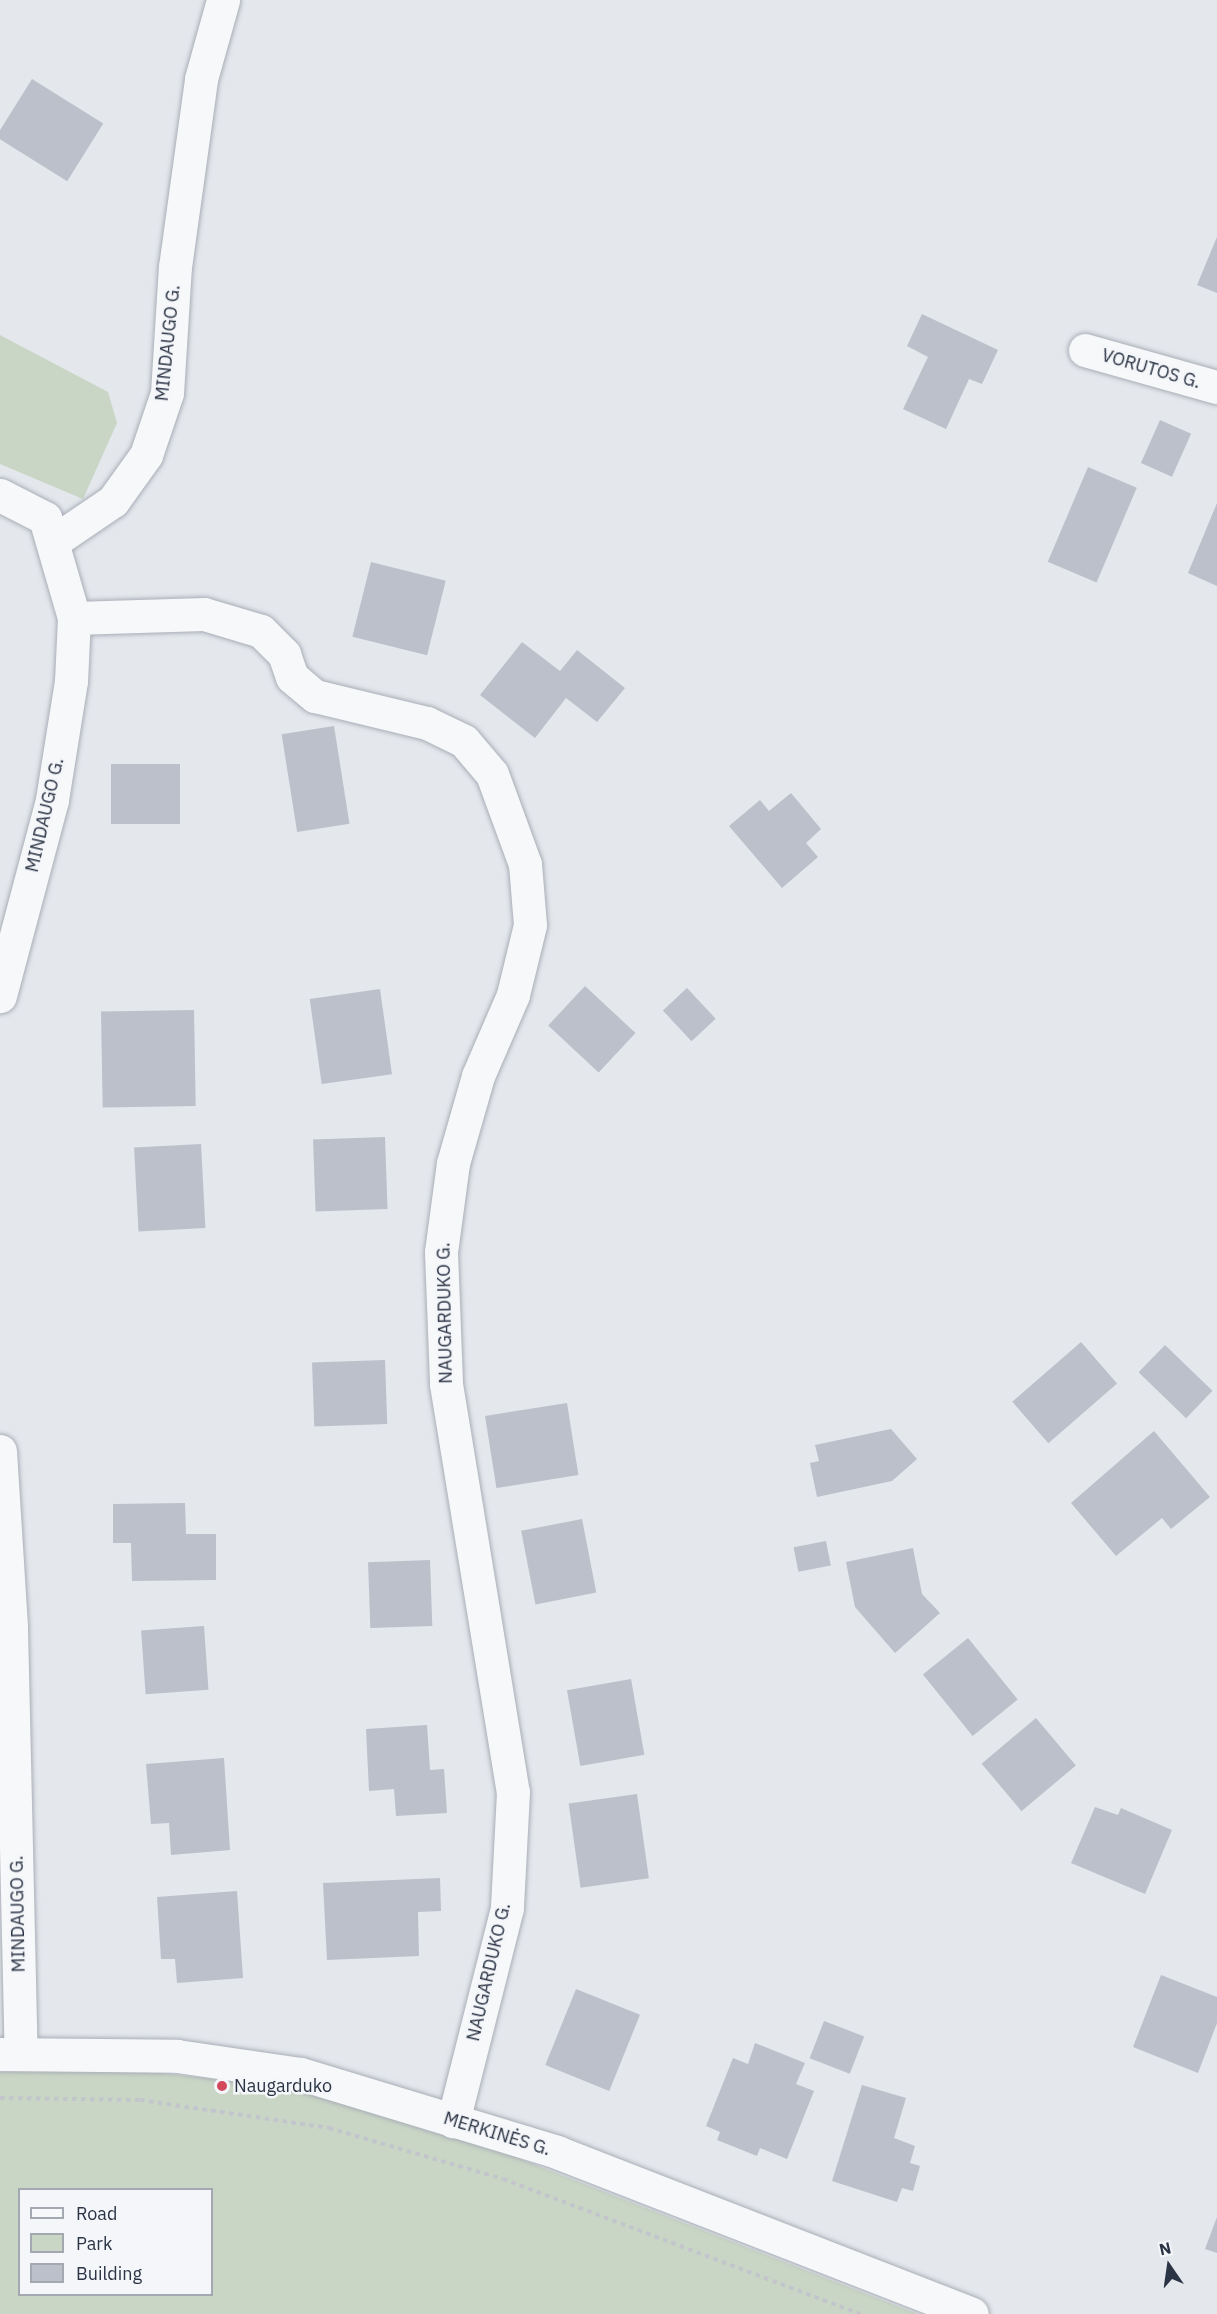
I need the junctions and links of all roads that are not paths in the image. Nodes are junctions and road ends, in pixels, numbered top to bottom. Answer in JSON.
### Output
{"nodes":[{"id":1,"x":222,"y":0,"type":"edge"},
{"id":2,"x":1085,"y":350,"type":"dead end"},
{"id":3,"x":1217,"y":387,"type":"edge"},
{"id":4,"x":0,"y":495,"type":"edge"},
{"id":5,"x":54,"y":541,"type":"junction"},
{"id":6,"x":74,"y":618,"type":"junction"},
{"id":7,"x":0,"y":996,"type":"edge"},
{"id":8,"x":0,"y":1451,"type":"edge"},
{"id":9,"x":10,"y":2054,"type":"edge"},
{"id":10,"x":453,"y":2121,"type":"junction"},
{"id":11,"x":972,"y":2314,"type":"edge"}],
"edges":[{"from":1,"to":5,"type":"street","name":"MINDAUGO G."},
{"from":2,"to":3,"type":"street","name":"VORUTOS G."},
{"from":4,"to":5,"type":"street"},
{"from":5,"to":6,"type":"street","name":"MINDAUGO G."},
{"from":6,"to":7,"type":"street","name":"MINDAUGO G."},
{"from":6,"to":10,"type":"street","name":"NAUGARDUKO G."},
{"from":8,"to":9,"type":"street","name":"MINDAUGO G."},
{"from":9,"to":10,"type":"street","name":"MERKINĖS G."},
{"from":10,"to":11,"type":"street","name":"MERKINĖS G."}]}
